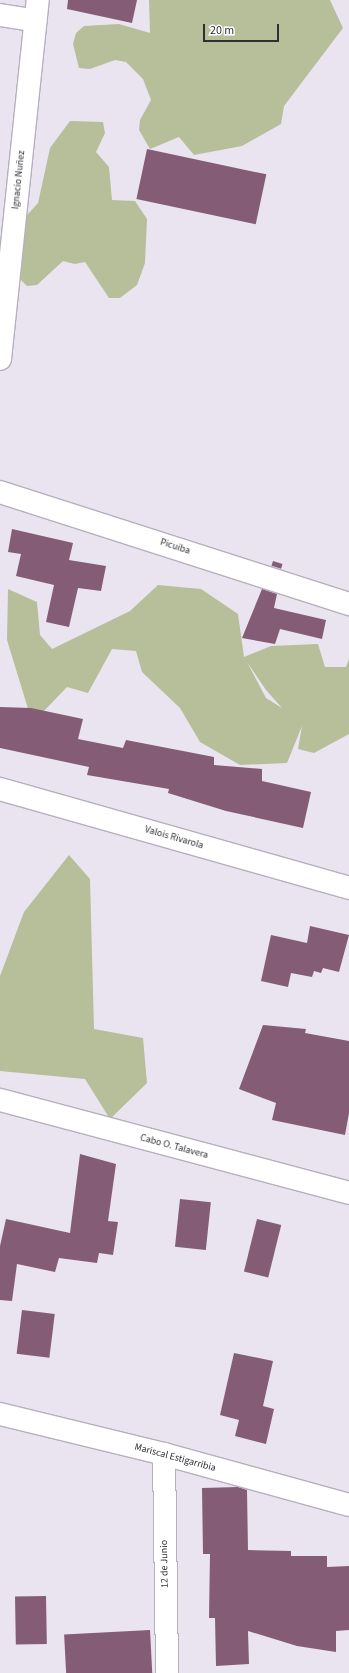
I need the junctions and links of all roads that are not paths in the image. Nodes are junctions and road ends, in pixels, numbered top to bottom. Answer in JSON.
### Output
{"nodes":[{"id":1,"x":37,"y":10,"type":"edge"},
{"id":2,"x":0,"y":15,"type":"edge"},
{"id":3,"x":2,"y":314,"type":"edge"},
{"id":4,"x":0,"y":359,"type":"edge"},
{"id":5,"x":0,"y":492,"type":"edge"},
{"id":6,"x":349,"y":604,"type":"edge"},
{"id":7,"x":0,"y":789,"type":"edge"},
{"id":8,"x":349,"y":888,"type":"edge"},
{"id":9,"x":0,"y":1100,"type":"edge"},
{"id":10,"x":349,"y":1193,"type":"edge"},
{"id":11,"x":0,"y":1414,"type":"edge"},
{"id":12,"x":164,"y":1454,"type":"junction"},
{"id":13,"x":349,"y":1505,"type":"edge"},
{"id":14,"x":167,"y":1673,"type":"edge"}],
"edges":[{"from":1,"to":2,"type":"street"},
{"from":1,"to":3,"type":"street","name":"Ignacio Nuñez"},
{"from":3,"to":4,"type":"street","name":"Ignacio Nuñez"},
{"from":5,"to":6,"type":"street","name":"Picuiba"},
{"from":7,"to":8,"type":"street","name":"Valois Rivarola"},
{"from":9,"to":10,"type":"street","name":"Cabo O. Talavera"},
{"from":11,"to":12,"type":"street","name":"Mariscal Estigarribia"},
{"from":12,"to":13,"type":"street","name":"Mariscal Estigarribia"},
{"from":12,"to":14,"type":"street","name":"12 de Junio"}]}
